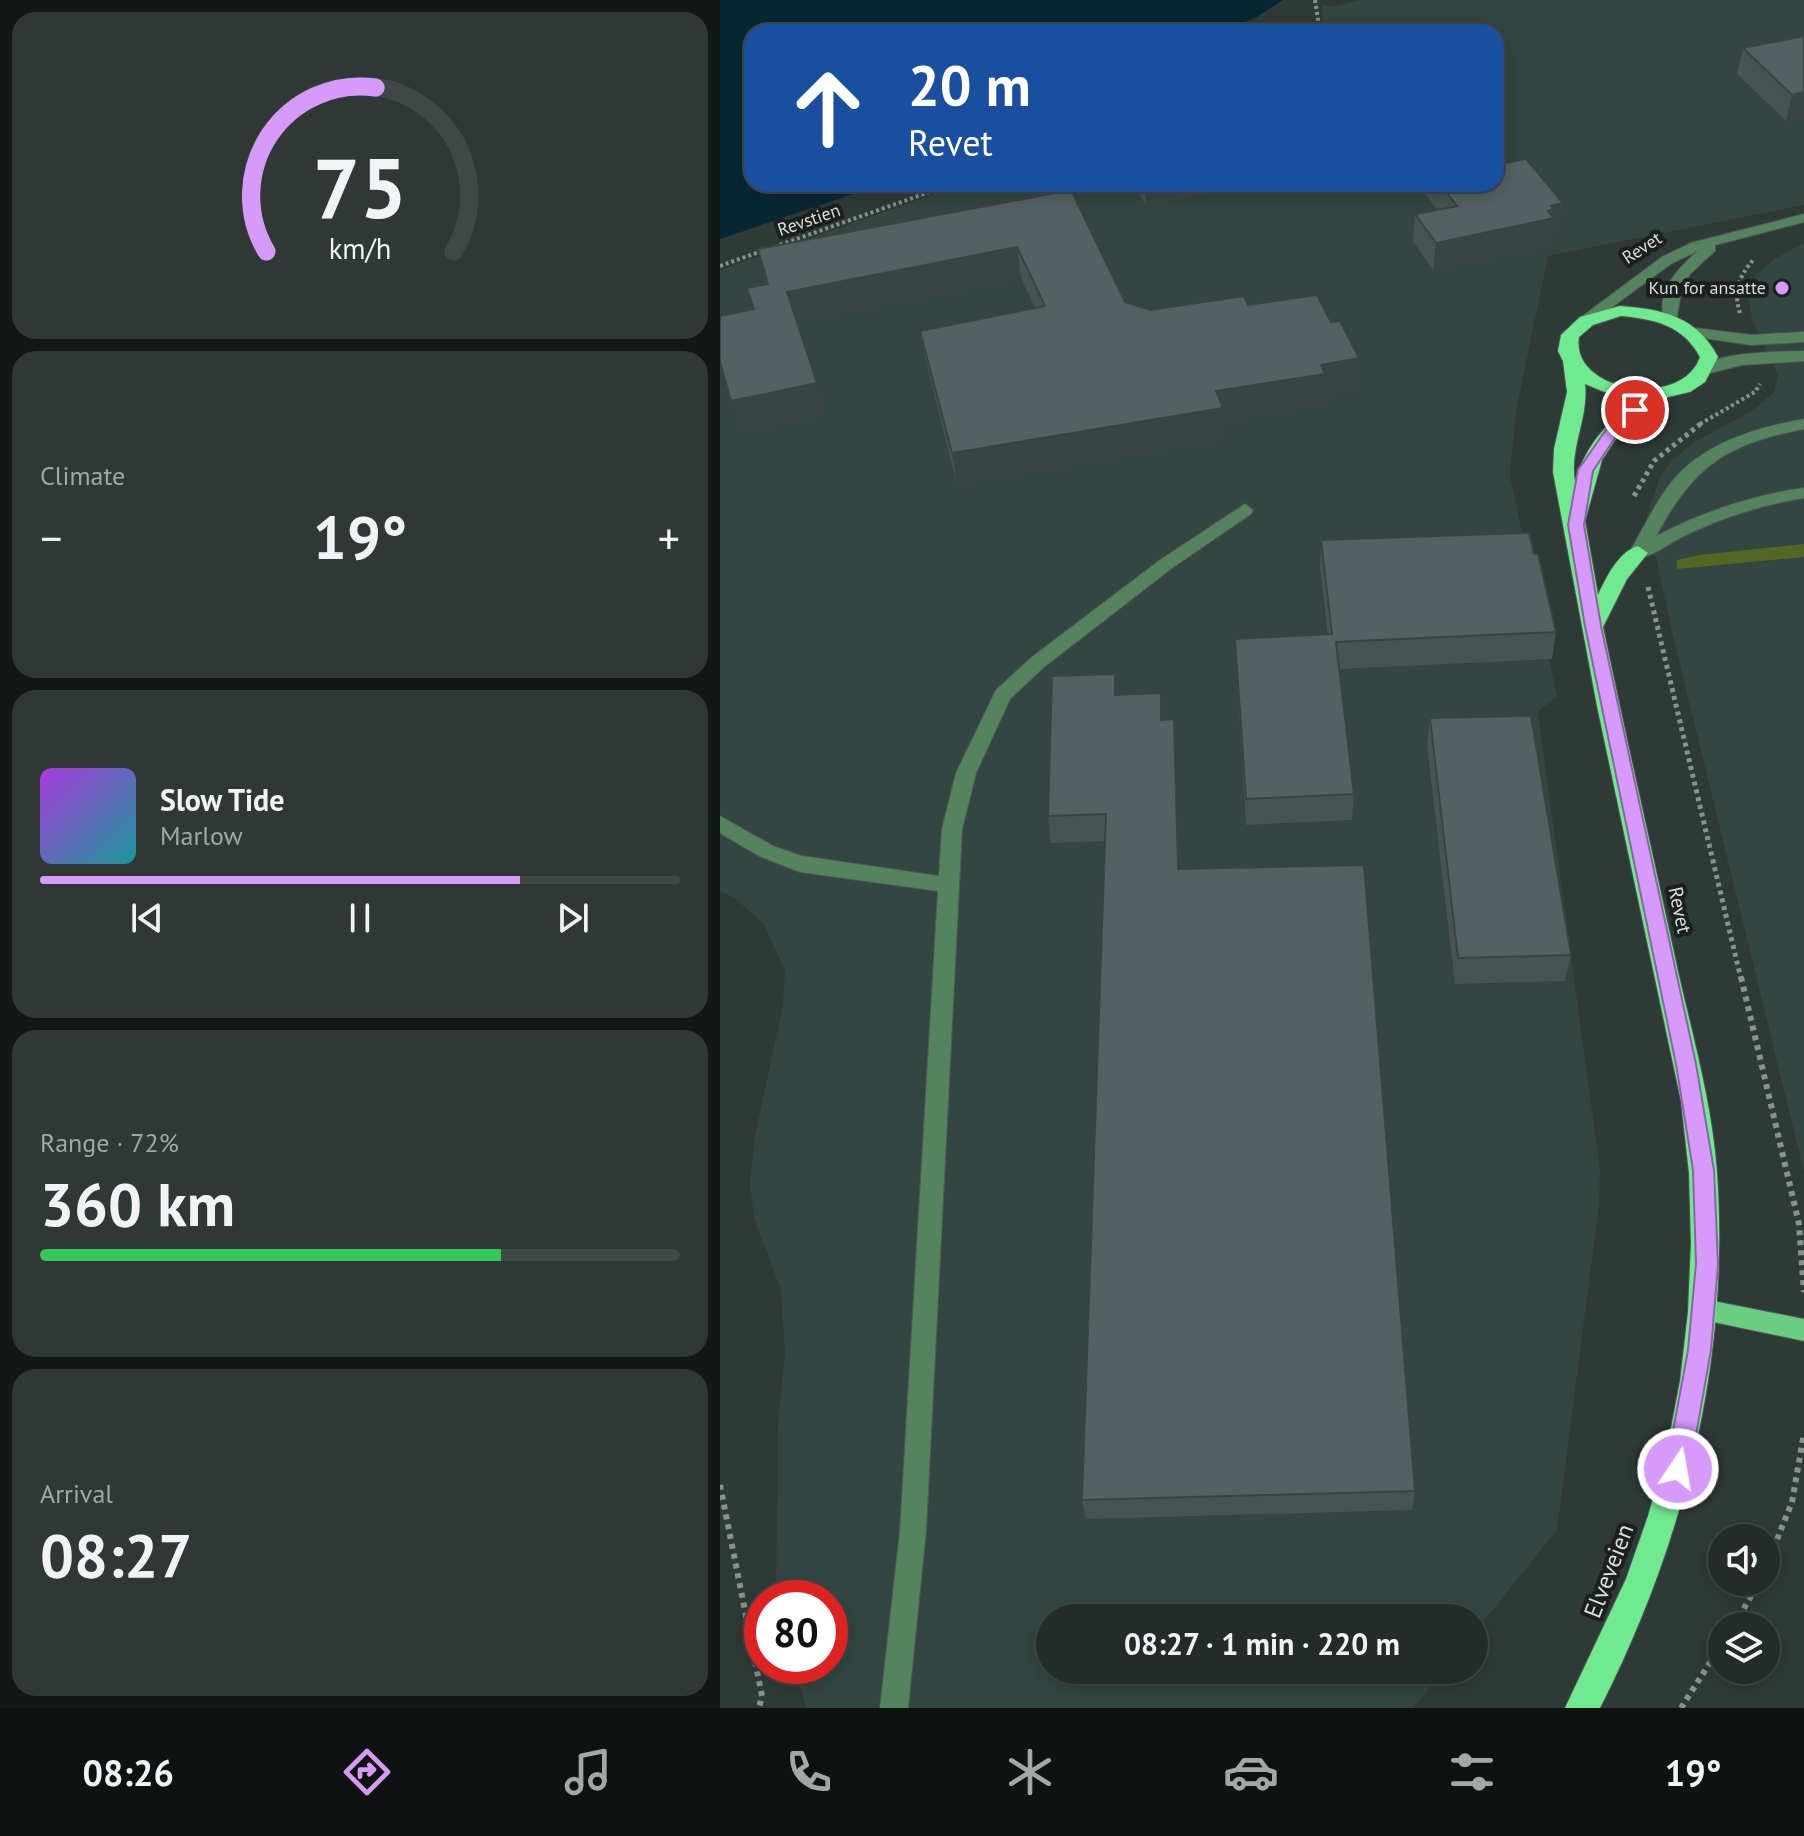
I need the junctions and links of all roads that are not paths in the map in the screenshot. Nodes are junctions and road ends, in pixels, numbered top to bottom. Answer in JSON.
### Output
{"nodes":[{"id":1,"x":1804,"y":218,"type":"edge"},
{"id":2,"x":1742,"y":232,"type":"junction"},
{"id":3,"x":1671,"y":319,"type":"junction"},
{"id":4,"x":1580,"y":324,"type":"junction"},
{"id":5,"x":1695,"y":333,"type":"junction"},
{"id":6,"x":1804,"y":337,"type":"edge"},
{"id":7,"x":1804,"y":356,"type":"edge"},
{"id":8,"x":1571,"y":363,"type":"junction"},
{"id":9,"x":1706,"y":369,"type":"junction"},
{"id":10,"x":1662,"y":395,"type":"junction"},
{"id":11,"x":1804,"y":424,"type":"edge"},
{"id":12,"x":1804,"y":493,"type":"edge"},
{"id":13,"x":1245,"y":510,"type":"dead end"},
{"id":14,"x":1576,"y":525,"type":"junction"},
{"id":15,"x":1638,"y":553,"type":"junction"},
{"id":16,"x":1593,"y":626,"type":"junction"},
{"id":17,"x":720,"y":824,"type":"edge"},
{"id":18,"x":949,"y":885,"type":"junction"},
{"id":19,"x":1703,"y":1310,"type":"junction"},
{"id":20,"x":1804,"y":1330,"type":"edge"},
{"id":21,"x":894,"y":1708,"type":"edge"},
{"id":22,"x":1582,"y":1708,"type":"edge"}],
"edges":[{"from":1,"to":2,"type":"street","name":"Revet"},
{"from":2,"to":3,"type":"street","name":"Revet"},
{"from":2,"to":4,"type":"street","name":"Revet"},
{"from":3,"to":4,"type":"highway"},
{"from":3,"to":5,"type":"highway"},
{"from":4,"to":8,"type":"highway"},
{"from":5,"to":6,"type":"street"},
{"from":5,"to":9,"type":"highway"},
{"from":7,"to":9,"type":"street"},
{"from":8,"to":10,"type":"highway"},
{"from":8,"to":14,"type":"highway","name":"Revet"},
{"from":9,"to":10,"type":"highway"},
{"from":10,"to":14,"type":"highway","name":"Revet"},
{"from":11,"to":15,"type":"street"},
{"from":12,"to":15,"type":"street"},
{"from":13,"to":18,"type":"street"},
{"from":14,"to":16,"type":"highway","name":"Revet"},
{"from":15,"to":16,"type":"highway"},
{"from":16,"to":19,"type":"highway","name":"Revet"},
{"from":17,"to":18,"type":"street"},
{"from":18,"to":21,"type":"street"},
{"from":19,"to":20,"type":"main road"},
{"from":19,"to":22,"type":"highway","name":"Elveveien"}]}
